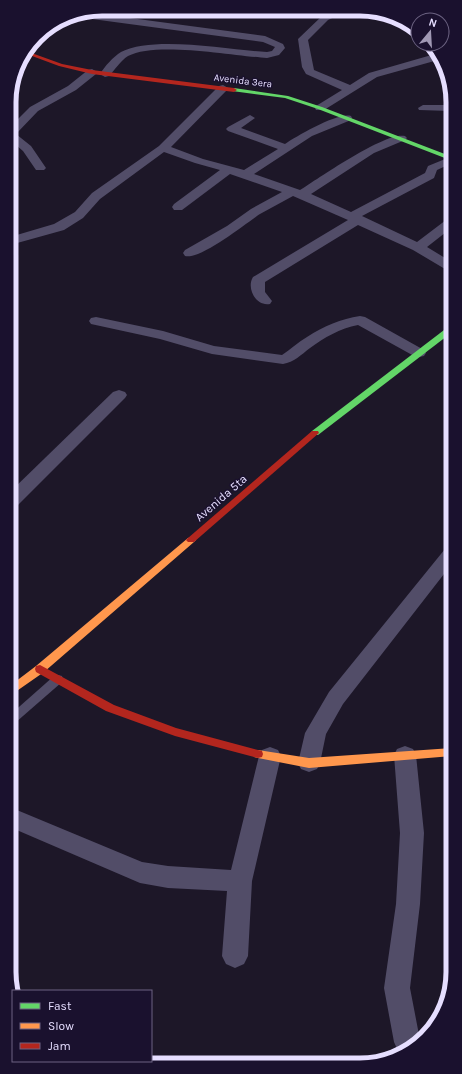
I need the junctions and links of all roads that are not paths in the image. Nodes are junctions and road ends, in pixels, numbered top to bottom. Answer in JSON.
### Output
{"nodes":[{"id":1,"x":94,"y":16,"type":"edge"},
{"id":2,"x":130,"y":16,"type":"edge"},
{"id":3,"x":329,"y":16,"type":"edge"},
{"id":4,"x":125,"y":21,"type":"junction"},
{"id":5,"x":30,"y":54,"type":"edge"},
{"id":6,"x":433,"y":58,"type":"edge"},
{"id":7,"x":92,"y":72,"type":"junction"},
{"id":8,"x":106,"y":74,"type":"junction"},
{"id":9,"x":223,"y":88,"type":"junction"},
{"id":10,"x":350,"y":88,"type":"junction"},
{"id":11,"x":320,"y":108,"type":"junction"},
{"id":12,"x":423,"y":108,"type":"dead end"},
{"id":13,"x":446,"y":108,"type":"edge"},
{"id":14,"x":250,"y":118,"type":"dead end"},
{"id":15,"x":347,"y":118,"type":"junction"},
{"id":16,"x":16,"y":122,"type":"edge"},
{"id":17,"x":23,"y":123,"type":"junction"},
{"id":18,"x":16,"y":129,"type":"edge"},
{"id":19,"x":400,"y":138,"type":"junction"},
{"id":20,"x":16,"y":139,"type":"edge"},
{"id":21,"x":163,"y":148,"type":"junction"},
{"id":22,"x":287,"y":148,"type":"junction"},
{"id":23,"x":446,"y":157,"type":"edge"},
{"id":24,"x":446,"y":161,"type":"edge"},
{"id":25,"x":40,"y":168,"type":"dead end"},
{"id":26,"x":229,"y":169,"type":"junction"},
{"id":27,"x":245,"y":175,"type":"junction"},
{"id":28,"x":297,"y":193,"type":"junction"},
{"id":29,"x":178,"y":207,"type":"dead end"},
{"id":30,"x":355,"y":218,"type":"junction"},
{"id":31,"x":446,"y":226,"type":"edge"},
{"id":32,"x":16,"y":240,"type":"edge"},
{"id":33,"x":418,"y":246,"type":"junction"},
{"id":34,"x":190,"y":253,"type":"dead end"},
{"id":35,"x":446,"y":264,"type":"edge"},
{"id":36,"x":265,"y":301,"type":"dead end"},
{"id":37,"x":96,"y":321,"type":"dead end"},
{"id":38,"x":446,"y":333,"type":"edge"},
{"id":39,"x":419,"y":353,"type":"junction"},
{"id":40,"x":119,"y":395,"type":"dead end"},
{"id":41,"x":16,"y":496,"type":"edge"},
{"id":42,"x":446,"y":559,"type":"edge"},
{"id":43,"x":40,"y":669,"type":"junction"},
{"id":44,"x":58,"y":679,"type":"junction"},
{"id":45,"x":16,"y":687,"type":"edge"},
{"id":46,"x":16,"y":716,"type":"edge"},
{"id":47,"x":446,"y":753,"type":"edge"},
{"id":48,"x":270,"y":756,"type":"junction"},
{"id":49,"x":405,"y":756,"type":"junction"},
{"id":50,"x":309,"y":763,"type":"junction"},
{"id":51,"x":16,"y":820,"type":"edge"},
{"id":52,"x":240,"y":881,"type":"junction"},
{"id":53,"x":235,"y":956,"type":"dead end"},
{"id":54,"x":407,"y":1042,"type":"dead end"}],
"edges":[{"from":1,"to":4,"type":"street"},
{"from":2,"to":4,"type":"street"},
{"from":3,"to":10,"type":"street"},
{"from":4,"to":8,"type":"street"},
{"from":5,"to":7,"type":"street","name":"Avenida 3era"},
{"from":6,"to":10,"type":"street"},
{"from":7,"to":8,"type":"street","name":"Avenida 3era"},
{"from":7,"to":17,"type":"street"},
{"from":8,"to":9,"type":"street","name":"Avenida 3era"},
{"from":9,"to":11,"type":"street","name":"Avenida 3era"},
{"from":9,"to":21,"type":"street"},
{"from":10,"to":11,"type":"street"},
{"from":11,"to":15,"type":"street","name":"Avenida 3era"},
{"from":12,"to":13,"type":"street"},
{"from":14,"to":22,"type":"street"},
{"from":15,"to":19,"type":"street","name":"Avenida 3era"},
{"from":15,"to":22,"type":"street"},
{"from":16,"to":17,"type":"street"},
{"from":17,"to":18,"type":"street"},
{"from":19,"to":23,"type":"street","name":"Avenida 3era"},
{"from":19,"to":28,"type":"street"},
{"from":20,"to":25,"type":"street"},
{"from":21,"to":26,"type":"street"},
{"from":21,"to":32,"type":"street"},
{"from":22,"to":27,"type":"street"},
{"from":24,"to":30,"type":"street"},
{"from":26,"to":27,"type":"street"},
{"from":26,"to":29,"type":"street"},
{"from":27,"to":28,"type":"street"},
{"from":28,"to":30,"type":"street"},
{"from":28,"to":34,"type":"street"},
{"from":30,"to":33,"type":"street"},
{"from":30,"to":36,"type":"street"},
{"from":31,"to":33,"type":"street"},
{"from":33,"to":35,"type":"street"},
{"from":37,"to":39,"type":"street"},
{"from":38,"to":39,"type":"street","name":"Avenida 5ta"},
{"from":39,"to":43,"type":"street","name":"Avenida 5ta"},
{"from":40,"to":41,"type":"street"},
{"from":42,"to":50,"type":"street"},
{"from":43,"to":44,"type":"street"},
{"from":43,"to":45,"type":"street","name":"Avenida 5ta"},
{"from":44,"to":46,"type":"lane"},
{"from":44,"to":48,"type":"street"},
{"from":47,"to":49,"type":"street"},
{"from":48,"to":50,"type":"street"},
{"from":48,"to":52,"type":"street"},
{"from":49,"to":50,"type":"street"},
{"from":49,"to":54,"type":"street"},
{"from":51,"to":52,"type":"street"},
{"from":52,"to":53,"type":"street"}]}
